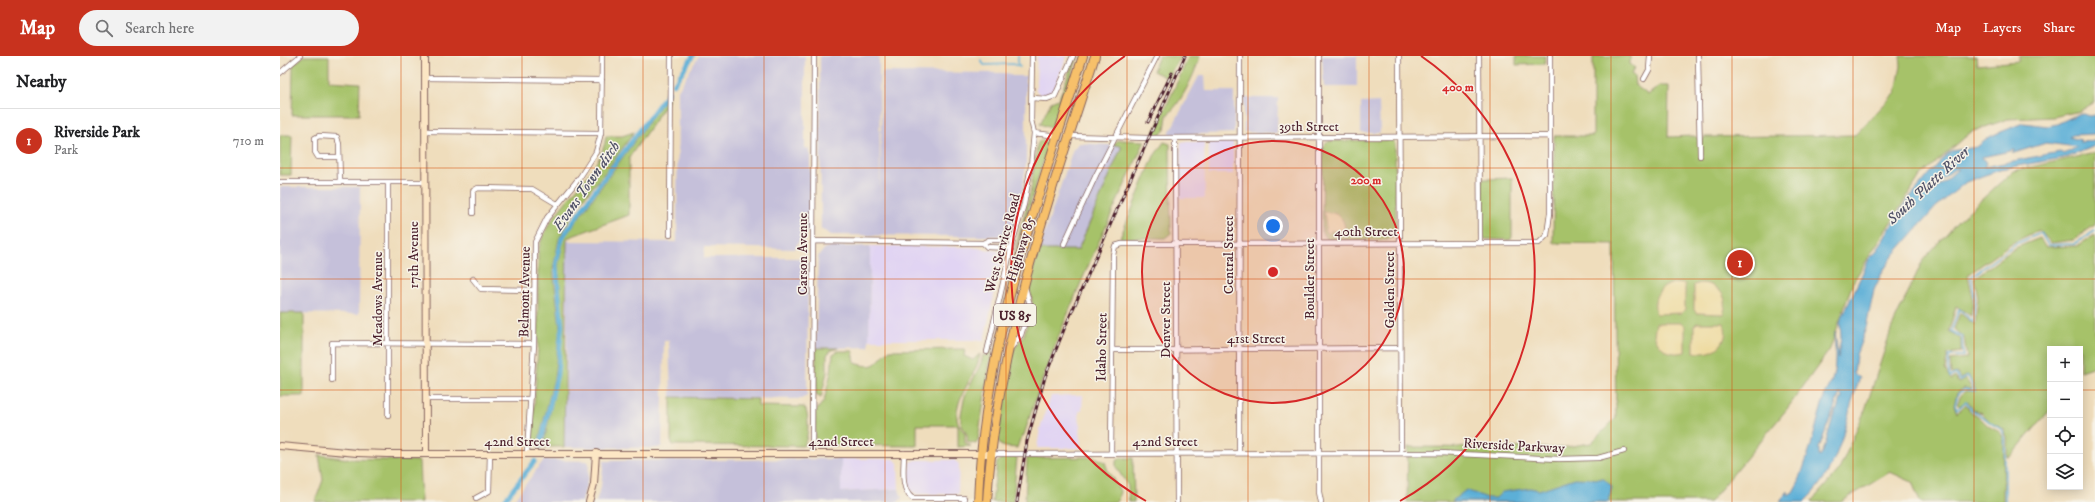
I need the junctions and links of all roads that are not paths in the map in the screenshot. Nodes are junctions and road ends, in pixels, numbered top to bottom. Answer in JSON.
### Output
{"nodes":[{"id":1,"x":300,"y":56,"type":"edge"},
{"id":2,"x":425,"y":56,"type":"edge"},
{"id":3,"x":602,"y":56,"type":"edge"},
{"id":4,"x":671,"y":56,"type":"edge"},
{"id":5,"x":814,"y":56,"type":"edge"},
{"id":6,"x":1032,"y":56,"type":"edge"},
{"id":7,"x":1072,"y":56,"type":"edge"},
{"id":8,"x":1083,"y":56,"type":"edge"},
{"id":9,"x":1095,"y":56,"type":"edge"},
{"id":10,"x":1157,"y":56,"type":"edge"},
{"id":11,"x":1240,"y":56,"type":"edge"},
{"id":12,"x":1319,"y":56,"type":"edge"},
{"id":13,"x":1399,"y":56,"type":"edge"},
{"id":14,"x":1479,"y":56,"type":"edge"},
{"id":15,"x":1550,"y":56,"type":"edge"},
{"id":16,"x":1650,"y":56,"type":"edge"},
{"id":17,"x":1698,"y":56,"type":"edge"},
{"id":18,"x":280,"y":73,"type":"edge"},
{"id":19,"x":425,"y":78,"type":"junction"},
{"id":20,"x":1644,"y":79,"type":"dead end"},
{"id":21,"x":602,"y":80,"type":"junction"},
{"id":22,"x":1032,"y":98,"type":"junction"},
{"id":23,"x":425,"y":130,"type":"junction"},
{"id":24,"x":601,"y":133,"type":"junction"},
{"id":25,"x":1034,"y":133,"type":"junction"},
{"id":26,"x":1058,"y":136,"type":"junction"},
{"id":27,"x":1069,"y":136,"type":"junction"},
{"id":28,"x":1116,"y":136,"type":"junction"},
{"id":29,"x":1399,"y":136,"type":"junction"},
{"id":30,"x":1479,"y":136,"type":"junction"},
{"id":31,"x":1549,"y":136,"type":"junction"},
{"id":32,"x":1239,"y":137,"type":"junction"},
{"id":33,"x":1319,"y":137,"type":"junction"},
{"id":34,"x":1175,"y":138,"type":"junction"},
{"id":35,"x":1700,"y":156,"type":"dead end"},
{"id":36,"x":339,"y":157,"type":"junction"},
{"id":37,"x":280,"y":182,"type":"edge"},
{"id":38,"x":340,"y":182,"type":"junction"},
{"id":39,"x":388,"y":182,"type":"junction"},
{"id":40,"x":425,"y":182,"type":"junction"},
{"id":41,"x":557,"y":204,"type":"junction"},
{"id":42,"x":473,"y":213,"type":"dead end"},
{"id":43,"x":670,"y":235,"type":"dead end"},
{"id":44,"x":1013,"y":240,"type":"junction"},
{"id":45,"x":813,"y":241,"type":"junction"},
{"id":46,"x":1239,"y":242,"type":"junction"},
{"id":47,"x":1320,"y":242,"type":"junction"},
{"id":48,"x":983,"y":243,"type":"junction"},
{"id":49,"x":1176,"y":243,"type":"junction"},
{"id":50,"x":1399,"y":243,"type":"junction"},
{"id":51,"x":1480,"y":243,"type":"junction"},
{"id":52,"x":1064,"y":244,"type":"dead end"},
{"id":53,"x":1120,"y":244,"type":"joint"},
{"id":54,"x":1011,"y":248,"type":"junction"},
{"id":55,"x":473,"y":279,"type":"dead end"},
{"id":56,"x":1023,"y":284,"type":"junction"},
{"id":57,"x":534,"y":290,"type":"junction"},
{"id":58,"x":388,"y":343,"type":"junction"},
{"id":59,"x":425,"y":343,"type":"junction"},
{"id":60,"x":534,"y":344,"type":"junction"},
{"id":61,"x":1240,"y":348,"type":"junction"},
{"id":62,"x":1400,"y":348,"type":"junction"},
{"id":63,"x":1176,"y":349,"type":"junction"},
{"id":64,"x":1320,"y":349,"type":"junction"},
{"id":65,"x":1112,"y":350,"type":"junction"},
{"id":66,"x":986,"y":352,"type":"dead end"},
{"id":67,"x":1007,"y":354,"type":"junction"},
{"id":68,"x":332,"y":380,"type":"dead end"},
{"id":69,"x":426,"y":399,"type":"junction"},
{"id":70,"x":530,"y":399,"type":"junction"},
{"id":71,"x":388,"y":415,"type":"dead end"},
{"id":72,"x":280,"y":446,"type":"edge"},
{"id":73,"x":1624,"y":451,"type":"dead end"},
{"id":74,"x":1401,"y":452,"type":"junction"},
{"id":75,"x":490,"y":453,"type":"junction"},
{"id":76,"x":527,"y":453,"type":"junction"},
{"id":77,"x":596,"y":453,"type":"junction"},
{"id":78,"x":812,"y":453,"type":"junction"},
{"id":79,"x":904,"y":453,"type":"junction"},
{"id":80,"x":1111,"y":453,"type":"junction"},
{"id":81,"x":1176,"y":453,"type":"junction"},
{"id":82,"x":1239,"y":453,"type":"junction"},
{"id":83,"x":426,"y":454,"type":"junction"},
{"id":84,"x":982,"y":454,"type":"junction"},
{"id":85,"x":991,"y":454,"type":"junction"},
{"id":86,"x":1320,"y":454,"type":"junction"},
{"id":87,"x":476,"y":498,"type":"dead end"},
{"id":88,"x":958,"y":498,"type":"junction"},
{"id":89,"x":589,"y":502,"type":"edge"},
{"id":90,"x":954,"y":502,"type":"edge"},
{"id":91,"x":964,"y":502,"type":"edge"},
{"id":92,"x":978,"y":502,"type":"edge"},
{"id":93,"x":987,"y":502,"type":"edge"},
{"id":94,"x":1177,"y":502,"type":"edge"},
{"id":95,"x":1321,"y":502,"type":"edge"}],
"edges":[{"from":1,"to":18,"type":"street"},
{"from":2,"to":19,"type":"main road","name":"17th Avenue"},
{"from":3,"to":21,"type":"street","name":"Belmont Avenue"},
{"from":4,"to":43,"type":"street"},
{"from":5,"to":45,"type":"street","name":"Carson Avenue"},
{"from":6,"to":22,"type":"street","name":"West Service Road"},
{"from":7,"to":22,"type":"street"},
{"from":8,"to":26,"type":"highway","name":"Highway 85","number":"US 85"},
{"from":9,"to":27,"type":"highway","name":"Highway 85","number":"US 85"},
{"from":10,"to":28,"type":"street"},
{"from":11,"to":32,"type":"street","name":"Central Street"},
{"from":12,"to":33,"type":"street","name":"Boulder Street"},
{"from":13,"to":29,"type":"street","name":"Golden Street"},
{"from":14,"to":30,"type":"street"},
{"from":15,"to":31,"type":"street"},
{"from":16,"to":20,"type":"street"},
{"from":17,"to":35,"type":"street"},
{"from":19,"to":21,"type":"street"},
{"from":19,"to":23,"type":"main road","name":"17th Avenue"},
{"from":21,"to":24,"type":"street","name":"Belmont Avenue"},
{"from":22,"to":25,"type":"street","name":"West Service Road"},
{"from":23,"to":24,"type":"street"},
{"from":23,"to":40,"type":"main road","name":"17th Avenue"},
{"from":24,"to":41,"type":"street","name":"Belmont Avenue"},
{"from":25,"to":26,"type":"street"},
{"from":25,"to":44,"type":"street","name":"West Service Road"},
{"from":26,"to":84,"type":"highway","name":"Highway 85","number":"US 85"},
{"from":27,"to":28,"type":"street","name":"39th Street"},
{"from":27,"to":56,"type":"highway","name":"Highway 85","number":"US 85"},
{"from":28,"to":34,"type":"street","name":"39th Street"},
{"from":28,"to":52,"type":"street"},
{"from":29,"to":30,"type":"street","name":"39th Street"},
{"from":29,"to":33,"type":"street","name":"39th Street"},
{"from":29,"to":50,"type":"street","name":"Golden Street"},
{"from":30,"to":31,"type":"street","name":"39th Street"},
{"from":30,"to":51,"type":"street"},
{"from":31,"to":51,"type":"street","name":"40th Street"},
{"from":32,"to":33,"type":"street","name":"39th Street"},
{"from":32,"to":34,"type":"street","name":"39th Street"},
{"from":32,"to":46,"type":"street","name":"Central Street"},
{"from":33,"to":47,"type":"street","name":"Boulder Street"},
{"from":34,"to":49,"type":"street","name":"Denver Street"},
{"from":36,"to":36,"type":"street"},
{"from":36,"to":38,"type":"street"},
{"from":37,"to":38,"type":"street"},
{"from":38,"to":39,"type":"street"},
{"from":39,"to":40,"type":"street"},
{"from":39,"to":58,"type":"street","name":"Meadows Avenue"},
{"from":40,"to":59,"type":"main road","name":"17th Avenue"},
{"from":41,"to":42,"type":"street"},
{"from":41,"to":57,"type":"street","name":"Belmont Avenue"},
{"from":44,"to":48,"type":"street"},
{"from":44,"to":54,"type":"street","name":"West Service Road"},
{"from":45,"to":48,"type":"street"},
{"from":45,"to":78,"type":"street","name":"Carson Avenue"},
{"from":46,"to":47,"type":"street","name":"40th Street"},
{"from":46,"to":49,"type":"street","name":"40th Street"},
{"from":46,"to":61,"type":"street","name":"Central Street"},
{"from":47,"to":50,"type":"street","name":"40th Street"},
{"from":47,"to":64,"type":"street","name":"Boulder Street"},
{"from":48,"to":54,"type":"street"},
{"from":49,"to":53,"type":"street","name":"40th Street"},
{"from":49,"to":63,"type":"street","name":"Denver Street"},
{"from":50,"to":51,"type":"street","name":"40th Street"},
{"from":50,"to":62,"type":"street","name":"Golden Street"},
{"from":53,"to":65,"type":"street","name":"Idaho Street"},
{"from":54,"to":66,"type":"street","name":"West Service Road"},
{"from":55,"to":57,"type":"street"},
{"from":56,"to":67,"type":"highway","name":"Highway 85","number":"US 85"},
{"from":56,"to":67,"type":"street"},
{"from":57,"to":60,"type":"street","name":"Belmont Avenue"},
{"from":58,"to":59,"type":"street"},
{"from":58,"to":68,"type":"street"},
{"from":58,"to":71,"type":"street","name":"Meadows Avenue"},
{"from":59,"to":60,"type":"street"},
{"from":59,"to":69,"type":"main road","name":"17th Avenue"},
{"from":60,"to":70,"type":"street","name":"Belmont Avenue"},
{"from":61,"to":63,"type":"street","name":"41st Street"},
{"from":61,"to":64,"type":"street","name":"41st Street"},
{"from":61,"to":82,"type":"street","name":"Central Street"},
{"from":62,"to":64,"type":"street","name":"41st Street"},
{"from":62,"to":74,"type":"street","name":"Golden Street"},
{"from":63,"to":65,"type":"street","name":"41st Street"},
{"from":63,"to":81,"type":"street","name":"Denver Street"},
{"from":64,"to":86,"type":"street","name":"Boulder Street"},
{"from":65,"to":80,"type":"street","name":"Idaho Street"},
{"from":67,"to":85,"type":"highway","name":"Highway 85","number":"US 85"},
{"from":69,"to":70,"type":"street"},
{"from":69,"to":83,"type":"main road","name":"17th Avenue"},
{"from":70,"to":76,"type":"street","name":"Belmont Avenue"},
{"from":72,"to":83,"type":"main road","name":"42nd Street"},
{"from":73,"to":74,"type":"street","name":"Riverside Parkway"},
{"from":74,"to":86,"type":"street","name":"42nd Street"},
{"from":75,"to":76,"type":"main road","name":"42nd Street"},
{"from":75,"to":83,"type":"main road","name":"42nd Street"},
{"from":75,"to":87,"type":"street"},
{"from":76,"to":77,"type":"main road","name":"42nd Street"},
{"from":77,"to":78,"type":"main road","name":"42nd Street"},
{"from":77,"to":89,"type":"main road"},
{"from":78,"to":79,"type":"main road","name":"42nd Street"},
{"from":79,"to":84,"type":"main road","name":"42nd Street"},
{"from":79,"to":88,"type":"street"},
{"from":80,"to":81,"type":"street","name":"42nd Street"},
{"from":80,"to":85,"type":"street","name":"42nd Street"},
{"from":81,"to":82,"type":"street","name":"42nd Street"},
{"from":81,"to":94,"type":"street","name":"Denver Street"},
{"from":82,"to":86,"type":"street","name":"42nd Street"},
{"from":84,"to":85,"type":"main road","name":"42nd Street"},
{"from":84,"to":92,"type":"highway","name":"Highway 85","number":"US 85"},
{"from":85,"to":93,"type":"highway","name":"Highway 85","number":"US 85"},
{"from":86,"to":95,"type":"street","name":"Boulder Street"},
{"from":88,"to":90,"type":"street"},
{"from":88,"to":91,"type":"street"}]}
